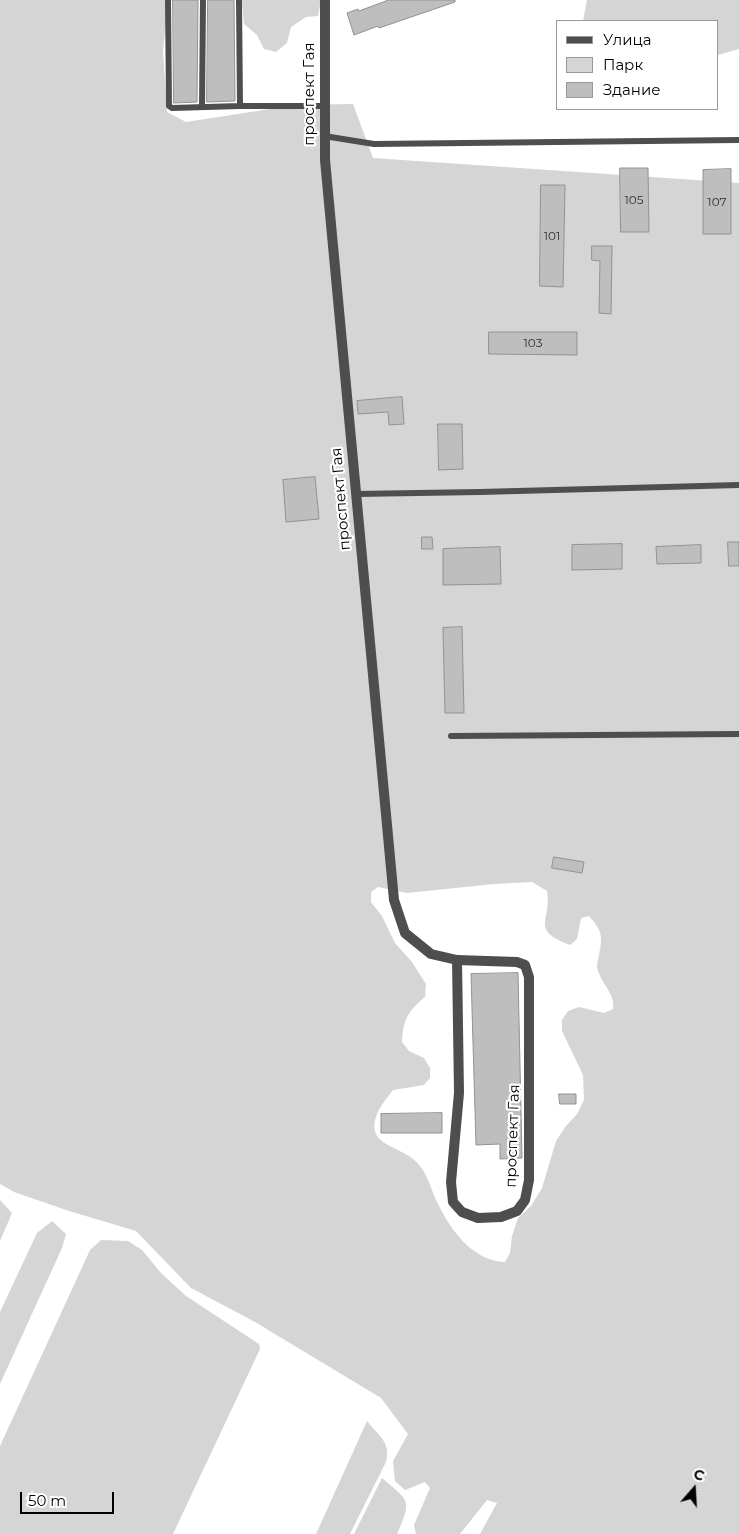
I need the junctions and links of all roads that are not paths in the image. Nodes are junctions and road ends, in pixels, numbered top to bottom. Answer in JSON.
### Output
{"nodes":[{"id":1,"x":168,"y":0,"type":"edge"},
{"id":2,"x":203,"y":0,"type":"edge"},
{"id":3,"x":239,"y":0,"type":"edge"},
{"id":4,"x":325,"y":0,"type":"edge"},
{"id":5,"x":240,"y":106,"type":"junction"},
{"id":6,"x":324,"y":106,"type":"junction"},
{"id":7,"x":202,"y":107,"type":"junction"},
{"id":8,"x":324,"y":136,"type":"junction"},
{"id":9,"x":739,"y":140,"type":"edge"},
{"id":10,"x":739,"y":485,"type":"edge"},
{"id":11,"x":356,"y":494,"type":"junction"},
{"id":12,"x":739,"y":734,"type":"edge"},
{"id":13,"x":451,"y":736,"type":"dead end"},
{"id":14,"x":457,"y":960,"type":"junction"}],
"edges":[{"from":1,"to":7,"type":"lane"},
{"from":2,"to":7,"type":"lane"},
{"from":3,"to":5,"type":"lane"},
{"from":4,"to":6,"type":"street","name":"проспект Гая"},
{"from":5,"to":6,"type":"lane"},
{"from":5,"to":7,"type":"lane"},
{"from":6,"to":8,"type":"street","name":"проспект Гая"},
{"from":8,"to":9,"type":"lane"},
{"from":8,"to":11,"type":"street","name":"проспект Гая"},
{"from":10,"to":11,"type":"lane"},
{"from":11,"to":14,"type":"street","name":"проспект Гая"},
{"from":12,"to":13,"type":"lane"},
{"from":14,"to":14,"type":"street","name":"проспект Гая"}]}
